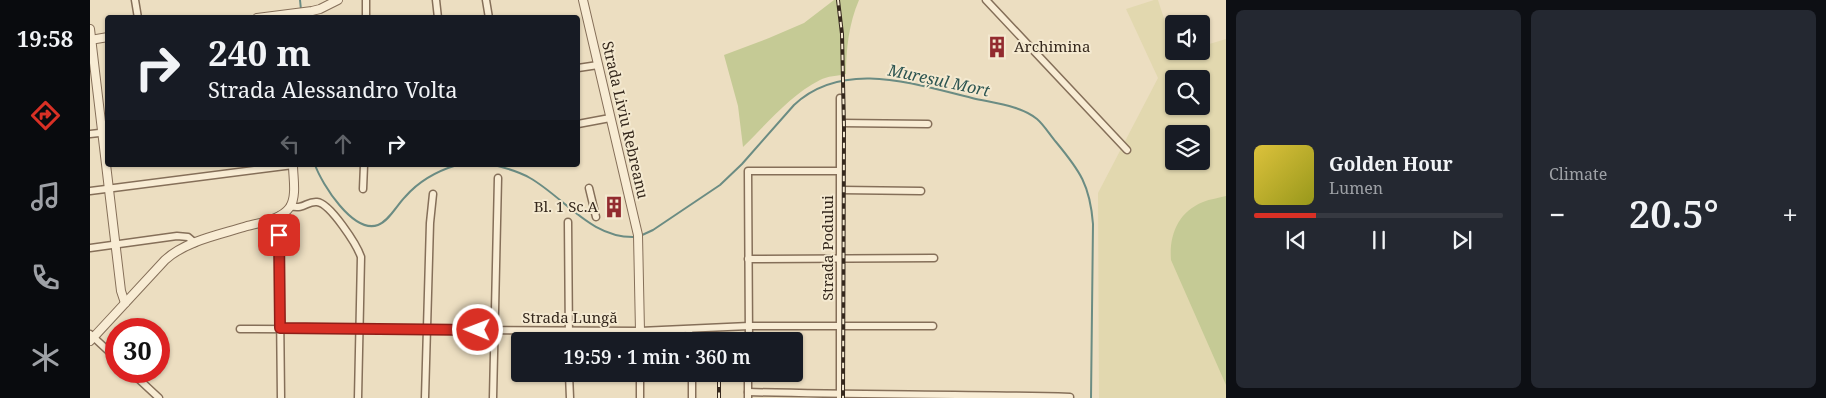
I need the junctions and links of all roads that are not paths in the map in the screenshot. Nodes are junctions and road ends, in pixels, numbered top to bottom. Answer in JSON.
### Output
{"nodes":[{"id":1,"x":134,"y":0,"type":"edge"},
{"id":2,"x":338,"y":0,"type":"edge"},
{"id":3,"x":366,"y":0,"type":"edge"},
{"id":4,"x":436,"y":0,"type":"edge"},
{"id":5,"x":486,"y":0,"type":"edge"},
{"id":6,"x":583,"y":0,"type":"edge"},
{"id":7,"x":986,"y":0,"type":"edge"},
{"id":8,"x":137,"y":15,"type":"edge"},
{"id":9,"x":290,"y":15,"type":"edge"},
{"id":10,"x":366,"y":15,"type":"edge"},
{"id":11,"x":438,"y":15,"type":"edge"},
{"id":12,"x":488,"y":15,"type":"edge"},
{"id":13,"x":90,"y":29,"type":"edge"},
{"id":14,"x":105,"y":37,"type":"edge"},
{"id":15,"x":91,"y":39,"type":"edge"},
{"id":16,"x":598,"y":65,"type":"junction"},
{"id":17,"x":580,"y":68,"type":"edge"},
{"id":18,"x":840,"y":98,"type":"dead end"},
{"id":19,"x":610,"y":118,"type":"junction"},
{"id":20,"x":841,"y":123,"type":"junction"},
{"id":21,"x":580,"y":124,"type":"edge"},
{"id":22,"x":928,"y":124,"type":"dead end"},
{"id":23,"x":105,"y":132,"type":"edge"},
{"id":24,"x":90,"y":134,"type":"edge"},
{"id":25,"x":1127,"y":150,"type":"dead end"},
{"id":26,"x":108,"y":167,"type":"edge"},
{"id":27,"x":277,"y":167,"type":"edge"},
{"id":28,"x":293,"y":167,"type":"edge"},
{"id":29,"x":364,"y":167,"type":"edge"},
{"id":30,"x":841,"y":171,"type":"junction"},
{"id":31,"x":498,"y":178,"type":"dead end"},
{"id":32,"x":109,"y":188,"type":"junction"},
{"id":33,"x":589,"y":188,"type":"dead end"},
{"id":34,"x":363,"y":189,"type":"dead end"},
{"id":35,"x":841,"y":190,"type":"junction"},
{"id":36,"x":90,"y":191,"type":"edge"},
{"id":37,"x":921,"y":191,"type":"dead end"},
{"id":38,"x":433,"y":194,"type":"dead end"},
{"id":39,"x":290,"y":206,"type":"junction"},
{"id":40,"x":281,"y":214,"type":"junction"},
{"id":41,"x":596,"y":218,"type":"dead end"},
{"id":42,"x":568,"y":222,"type":"dead end"},
{"id":43,"x":195,"y":243,"type":"junction"},
{"id":44,"x":115,"y":244,"type":"junction"},
{"id":45,"x":90,"y":248,"type":"edge"},
{"id":46,"x":934,"y":258,"type":"dead end"},
{"id":47,"x":748,"y":259,"type":"junction"},
{"id":48,"x":840,"y":259,"type":"junction"},
{"id":49,"x":125,"y":304,"type":"junction"},
{"id":50,"x":749,"y":326,"type":"junction"},
{"id":51,"x":933,"y":326,"type":"dead end"},
{"id":52,"x":840,"y":327,"type":"junction"},
{"id":53,"x":280,"y":328,"type":"junction"},
{"id":54,"x":240,"y":329,"type":"dead end"},
{"id":55,"x":359,"y":329,"type":"junction"},
{"id":56,"x":428,"y":329,"type":"junction"},
{"id":57,"x":495,"y":330,"type":"junction"},
{"id":58,"x":569,"y":330,"type":"junction"},
{"id":59,"x":689,"y":330,"type":"joint"},
{"id":60,"x":640,"y":331,"type":"junction"},
{"id":61,"x":749,"y":332,"type":"edge"},
{"id":62,"x":91,"y":337,"type":"edge"},
{"id":63,"x":105,"y":349,"type":"edge"},
{"id":64,"x":569,"y":382,"type":"edge"},
{"id":65,"x":640,"y":382,"type":"edge"},
{"id":66,"x":692,"y":382,"type":"edge"},
{"id":67,"x":748,"y":382,"type":"edge"},
{"id":68,"x":143,"y":383,"type":"edge"},
{"id":69,"x":748,"y":395,"type":"edge"},
{"id":70,"x":840,"y":396,"type":"edge"},
{"id":71,"x":932,"y":396,"type":"edge"},
{"id":72,"x":981,"y":396,"type":"edge"},
{"id":73,"x":1024,"y":397,"type":"edge"},
{"id":74,"x":1070,"y":397,"type":"edge"},
{"id":75,"x":159,"y":398,"type":"edge"},
{"id":76,"x":280,"y":398,"type":"edge"},
{"id":77,"x":358,"y":398,"type":"edge"},
{"id":78,"x":425,"y":398,"type":"edge"},
{"id":79,"x":493,"y":398,"type":"edge"},
{"id":80,"x":570,"y":398,"type":"edge"},
{"id":81,"x":640,"y":398,"type":"edge"},
{"id":82,"x":692,"y":398,"type":"edge"}],
"edges":[{"from":1,"to":8,"type":"street"},
{"from":2,"to":9,"type":"street"},
{"from":3,"to":10,"type":"street"},
{"from":4,"to":11,"type":"street"},
{"from":5,"to":12,"type":"street"},
{"from":6,"to":16,"type":"street","name":"Strada Liviu Rebreanu"},
{"from":7,"to":25,"type":"street"},
{"from":13,"to":15,"type":"street"},
{"from":14,"to":15,"type":"street"},
{"from":15,"to":23,"type":"street"},
{"from":16,"to":17,"type":"street"},
{"from":16,"to":19,"type":"street","name":"Strada Liviu Rebreanu"},
{"from":18,"to":20,"type":"street","name":"Strada Podului"},
{"from":19,"to":21,"type":"street"},
{"from":19,"to":60,"type":"street","name":"Strada Liviu Rebreanu"},
{"from":20,"to":22,"type":"street"},
{"from":20,"to":30,"type":"street","name":"Strada Podului"},
{"from":23,"to":24,"type":"street"},
{"from":26,"to":32,"type":"street"},
{"from":27,"to":32,"type":"street"},
{"from":28,"to":39,"type":"street"},
{"from":29,"to":34,"type":"street"},
{"from":30,"to":35,"type":"street","name":"Strada Podului"},
{"from":30,"to":47,"type":"street"},
{"from":31,"to":57,"type":"street"},
{"from":32,"to":36,"type":"street"},
{"from":32,"to":44,"type":"street"},
{"from":33,"to":41,"type":"street"},
{"from":35,"to":37,"type":"street"},
{"from":35,"to":48,"type":"street","name":"Strada Podului"},
{"from":38,"to":56,"type":"street"},
{"from":39,"to":40,"type":"street"},
{"from":39,"to":55,"type":"street"},
{"from":40,"to":43,"type":"street"},
{"from":40,"to":53,"type":"street"},
{"from":42,"to":58,"type":"street"},
{"from":43,"to":44,"type":"street"},
{"from":43,"to":49,"type":"street"},
{"from":44,"to":45,"type":"street"},
{"from":44,"to":49,"type":"street"},
{"from":46,"to":48,"type":"street"},
{"from":47,"to":48,"type":"street"},
{"from":47,"to":50,"type":"street"},
{"from":48,"to":52,"type":"street","name":"Strada Podului"},
{"from":49,"to":62,"type":"street"},
{"from":50,"to":52,"type":"street","name":"Strada Lungă"},
{"from":50,"to":59,"type":"street","name":"Strada Lungă"},
{"from":50,"to":61,"type":"street"},
{"from":51,"to":52,"type":"street","name":"Strada Lungă"},
{"from":52,"to":70,"type":"street","name":"Strada Podului"},
{"from":53,"to":54,"type":"street","name":"Strada Lungă"},
{"from":53,"to":55,"type":"street","name":"Strada Lungă"},
{"from":53,"to":76,"type":"street"},
{"from":55,"to":56,"type":"street","name":"Strada Lungă"},
{"from":55,"to":77,"type":"street"},
{"from":56,"to":57,"type":"street","name":"Strada Lungă"},
{"from":56,"to":78,"type":"street"},
{"from":57,"to":58,"type":"street","name":"Strada Lungă"},
{"from":57,"to":79,"type":"street"},
{"from":58,"to":60,"type":"street","name":"Strada Lungă"},
{"from":59,"to":60,"type":"street","name":"Strada Lungă"},
{"from":62,"to":63,"type":"street"},
{"from":64,"to":80,"type":"street"},
{"from":65,"to":81,"type":"street"},
{"from":66,"to":82,"type":"street"},
{"from":67,"to":69,"type":"street"},
{"from":68,"to":75,"type":"street"},
{"from":69,"to":70,"type":"street"},
{"from":70,"to":71,"type":"street"},
{"from":71,"to":72,"type":"street"},
{"from":72,"to":73,"type":"street"},
{"from":73,"to":74,"type":"street"}]}
